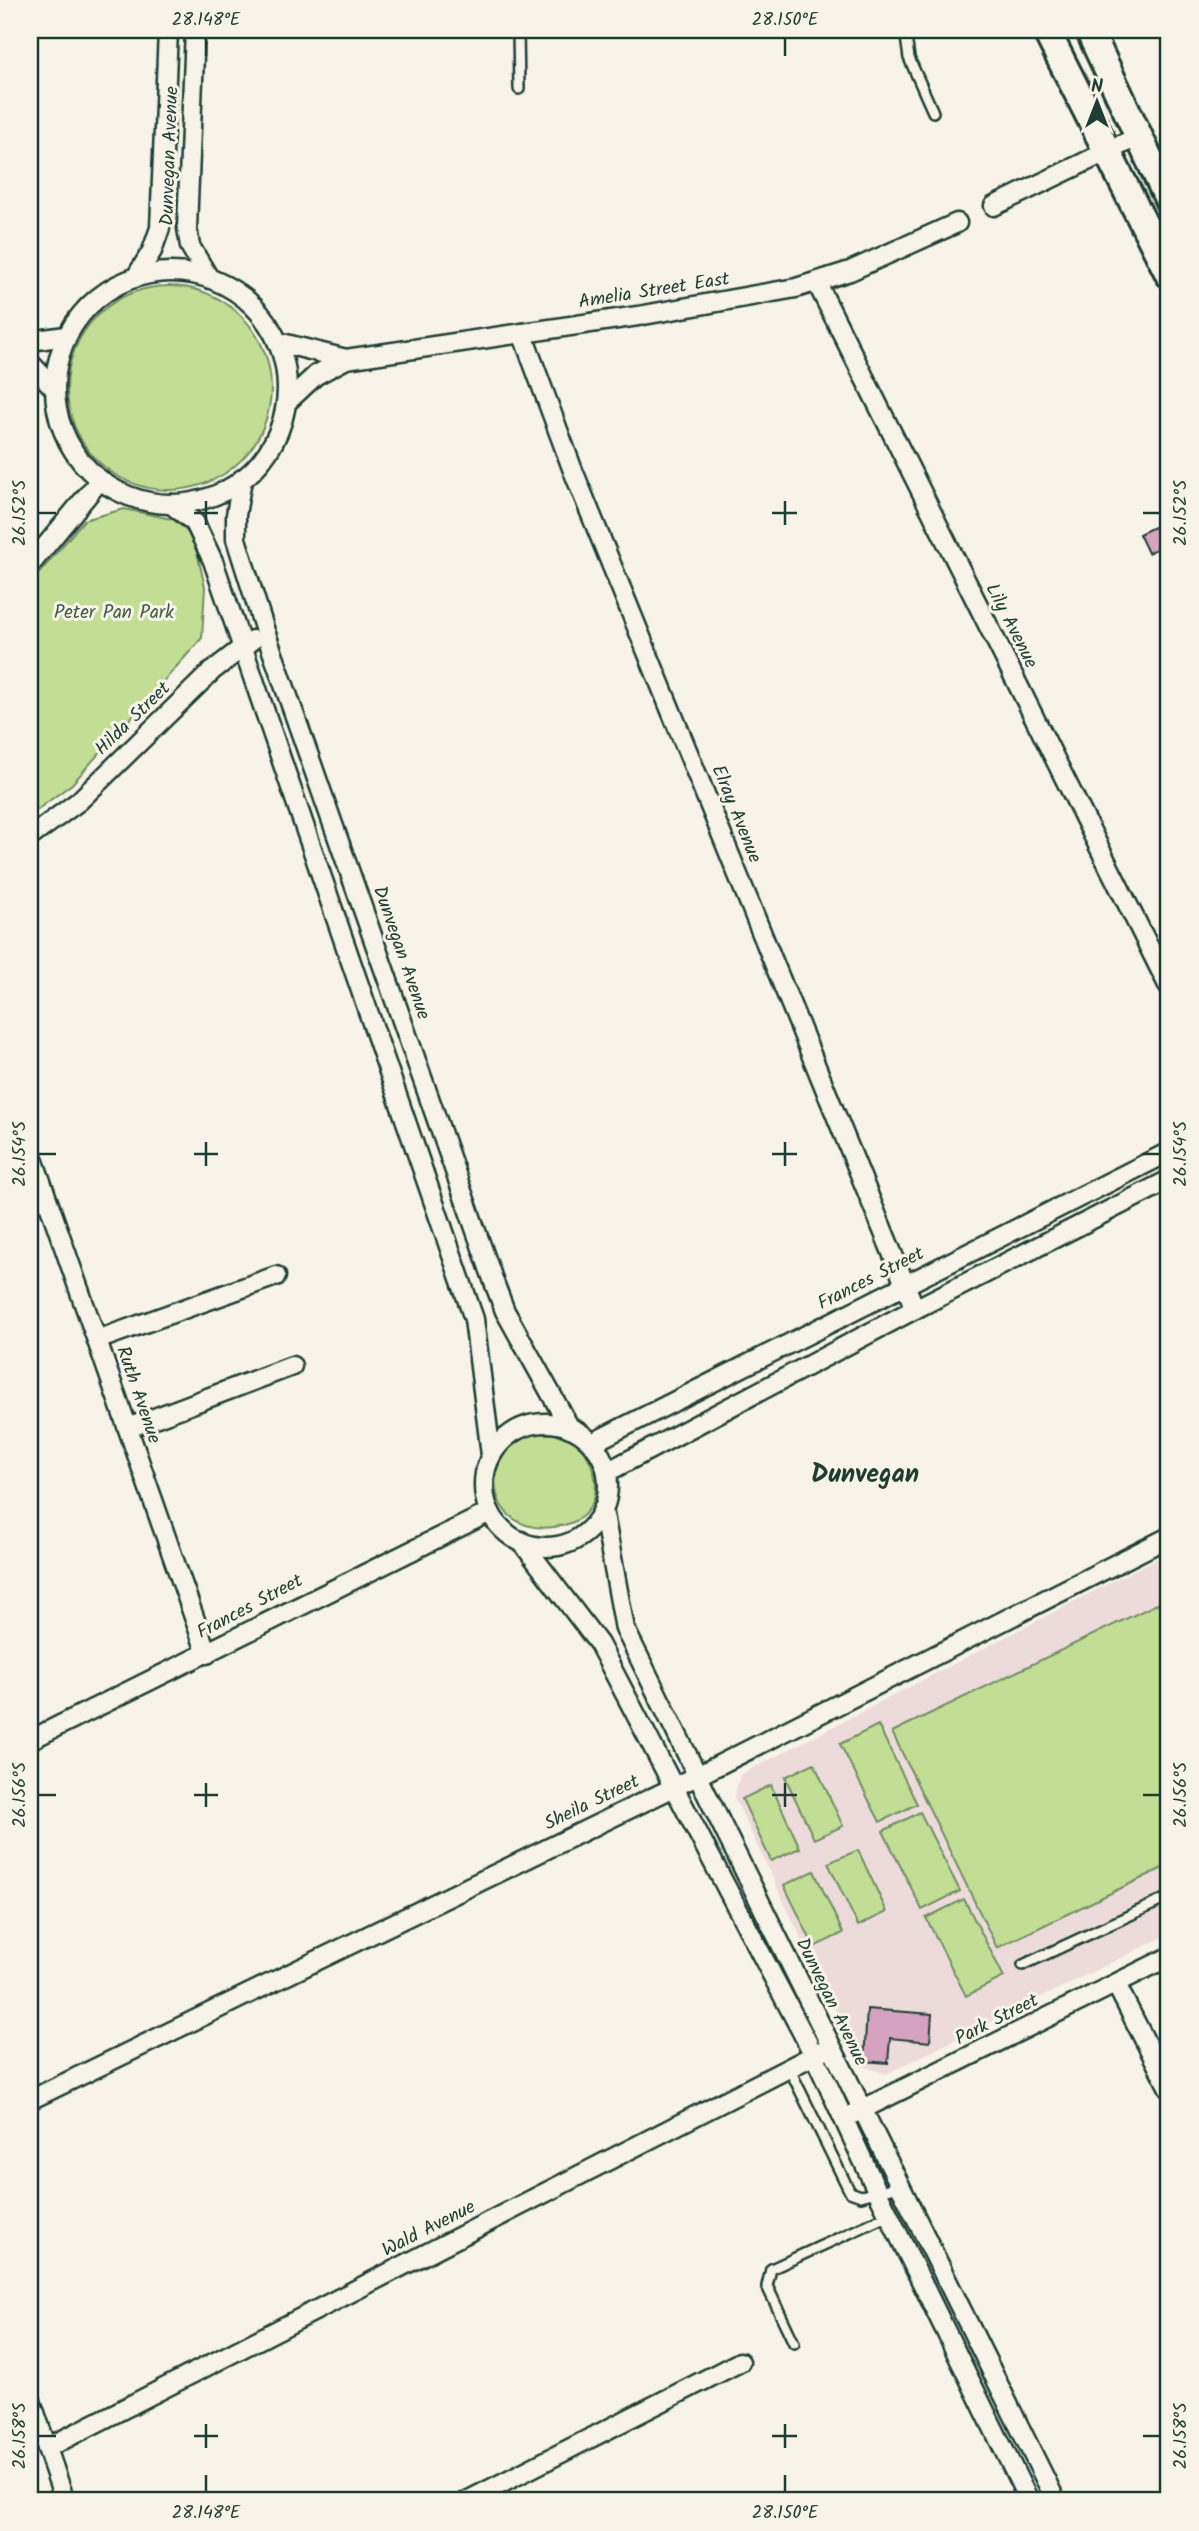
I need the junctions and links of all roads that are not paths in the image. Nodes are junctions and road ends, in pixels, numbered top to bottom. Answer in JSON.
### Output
{"nodes":[{"id":1,"x":168,"y":30,"type":"edge"},
{"id":2,"x":195,"y":30,"type":"edge"},
{"id":3,"x":518,"y":30,"type":"edge"},
{"id":4,"x":905,"y":30,"type":"edge"},
{"id":5,"x":1046,"y":30,"type":"edge"},
{"id":6,"x":1089,"y":30,"type":"edge"},
{"id":7,"x":167,"y":77,"type":"junction"},
{"id":8,"x":194,"y":77,"type":"junction"},
{"id":9,"x":519,"y":89,"type":"dead end"},
{"id":10,"x":933,"y":113,"type":"dead end"},
{"id":11,"x":1137,"y":137,"type":"junction"},
{"id":12,"x":1108,"y":151,"type":"junction"},
{"id":13,"x":1169,"y":201,"type":"edge"},
{"id":14,"x":994,"y":206,"type":"dead end"},
{"id":15,"x":957,"y":223,"type":"dead end"},
{"id":16,"x":1169,"y":274,"type":"edge"},
{"id":17,"x":136,"y":277,"type":"junction"},
{"id":18,"x":209,"y":278,"type":"junction"},
{"id":19,"x":817,"y":283,"type":"junction"},
{"id":20,"x":522,"y":333,"type":"junction"},
{"id":21,"x":66,"y":336,"type":"junction"},
{"id":22,"x":30,"y":341,"type":"edge"},
{"id":23,"x":278,"y":342,"type":"junction"},
{"id":24,"x":346,"y":359,"type":"junction"},
{"id":25,"x":30,"y":363,"type":"edge"},
{"id":26,"x":54,"y":388,"type":"junction"},
{"id":27,"x":287,"y":402,"type":"junction"},
{"id":28,"x":242,"y":479,"type":"junction"},
{"id":29,"x":100,"y":480,"type":"junction"},
{"id":30,"x":171,"y":504,"type":"junction"},
{"id":31,"x":30,"y":565,"type":"edge"},
{"id":32,"x":265,"y":631,"type":"junction"},
{"id":33,"x":244,"y":646,"type":"junction"},
{"id":34,"x":30,"y":837,"type":"edge"},
{"id":35,"x":358,"y":896,"type":"junction"},
{"id":36,"x":331,"y":905,"type":"junction"},
{"id":37,"x":1169,"y":987,"type":"edge"},
{"id":38,"x":405,"y":1028,"type":"junction"},
{"id":39,"x":377,"y":1038,"type":"junction"},
{"id":40,"x":30,"y":1150,"type":"edge"},
{"id":41,"x":1169,"y":1152,"type":"edge"},
{"id":42,"x":457,"y":1177,"type":"junction"},
{"id":43,"x":1169,"y":1180,"type":"edge"},
{"id":44,"x":428,"y":1186,"type":"junction"},
{"id":45,"x":276,"y":1276,"type":"dead end"},
{"id":46,"x":906,"y":1286,"type":"junction"},
{"id":47,"x":915,"y":1309,"type":"junction"},
{"id":48,"x":505,"y":1311,"type":"junction"},
{"id":49,"x":474,"y":1319,"type":"junction"},
{"id":50,"x":97,"y":1340,"type":"junction"},
{"id":51,"x":292,"y":1366,"type":"dead end"},
{"id":52,"x":128,"y":1428,"type":"junction"},
{"id":53,"x":570,"y":1428,"type":"junction"},
{"id":54,"x":592,"y":1443,"type":"junction"},
{"id":55,"x":491,"y":1455,"type":"junction"},
{"id":56,"x":607,"y":1472,"type":"junction"},
{"id":57,"x":603,"y":1509,"type":"junction"},
{"id":58,"x":490,"y":1512,"type":"junction"},
{"id":59,"x":1169,"y":1537,"type":"edge"},
{"id":60,"x":521,"y":1541,"type":"junction"},
{"id":61,"x":625,"y":1629,"type":"junction"},
{"id":62,"x":599,"y":1644,"type":"junction"},
{"id":63,"x":207,"y":1654,"type":"junction"},
{"id":64,"x":30,"y":1740,"type":"edge"},
{"id":65,"x":697,"y":1776,"type":"junction"},
{"id":66,"x":673,"y":1787,"type":"junction"},
{"id":67,"x":1169,"y":1897,"type":"edge"},
{"id":68,"x":1169,"y":1957,"type":"edge"},
{"id":69,"x":1023,"y":1965,"type":"dead end"},
{"id":70,"x":1116,"y":1984,"type":"junction"},
{"id":71,"x":822,"y":2051,"type":"junction"},
{"id":72,"x":789,"y":2068,"type":"junction"},
{"id":73,"x":1169,"y":2088,"type":"edge"},
{"id":74,"x":30,"y":2100,"type":"edge"},
{"id":75,"x":862,"y":2111,"type":"junction"},
{"id":76,"x":842,"y":2119,"type":"junction"},
{"id":77,"x":899,"y":2186,"type":"junction"},
{"id":78,"x":878,"y":2193,"type":"junction"},
{"id":79,"x":889,"y":2215,"type":"junction"},
{"id":80,"x":794,"y":2343,"type":"dead end"},
{"id":81,"x":740,"y":2362,"type":"dead end"},
{"id":82,"x":998,"y":2385,"type":"junction"},
{"id":83,"x":977,"y":2395,"type":"junction"},
{"id":84,"x":30,"y":2398,"type":"edge"},
{"id":85,"x":47,"y":2448,"type":"junction"},
{"id":86,"x":65,"y":2501,"type":"edge"},
{"id":87,"x":467,"y":2501,"type":"edge"},
{"id":88,"x":1029,"y":2501,"type":"edge"},
{"id":89,"x":1056,"y":2501,"type":"edge"}],
"edges":[{"from":1,"to":7,"type":"street","name":"Dunvegan Avenue"},
{"from":2,"to":8,"type":"street","name":"Dunvegan Avenue"},
{"from":3,"to":9,"type":"lane"},
{"from":4,"to":10,"type":"lane"},
{"from":5,"to":12,"type":"main road"},
{"from":6,"to":11,"type":"main road"},
{"from":7,"to":8,"type":"street"},
{"from":7,"to":17,"type":"street","name":"Dunvegan Avenue"},
{"from":8,"to":18,"type":"street","name":"Dunvegan Avenue"},
{"from":11,"to":12,"type":"street"},
{"from":11,"to":13,"type":"main road"},
{"from":12,"to":14,"type":"street"},
{"from":12,"to":16,"type":"main road"},
{"from":15,"to":19,"type":"street","name":"Amelia Street East"},
{"from":17,"to":18,"type":"street"},
{"from":17,"to":21,"type":"street"},
{"from":18,"to":23,"type":"street"},
{"from":19,"to":20,"type":"street","name":"Amelia Street East"},
{"from":19,"to":37,"type":"street","name":"Lily Avenue"},
{"from":20,"to":24,"type":"street","name":"Amelia Street East"},
{"from":20,"to":46,"type":"street","name":"Elray Avenue"},
{"from":21,"to":22,"type":"street"},
{"from":21,"to":26,"type":"street"},
{"from":23,"to":24,"type":"street","name":"Amelia Street East"},
{"from":23,"to":27,"type":"street"},
{"from":24,"to":27,"type":"street","name":"Amelia Street East"},
{"from":25,"to":26,"type":"street"},
{"from":26,"to":29,"type":"street"},
{"from":27,"to":28,"type":"street"},
{"from":28,"to":30,"type":"street"},
{"from":28,"to":32,"type":"street","name":"Dunvegan Avenue"},
{"from":29,"to":30,"type":"street"},
{"from":29,"to":31,"type":"street"},
{"from":30,"to":33,"type":"street"},
{"from":32,"to":33,"type":"street","name":"Hilda Street"},
{"from":32,"to":35,"type":"street","name":"Dunvegan Avenue"},
{"from":33,"to":34,"type":"street","name":"Hilda Street"},
{"from":33,"to":36,"type":"street"},
{"from":35,"to":36,"type":"street"},
{"from":35,"to":38,"type":"street","name":"Dunvegan Avenue"},
{"from":36,"to":39,"type":"street"},
{"from":38,"to":39,"type":"street"},
{"from":38,"to":42,"type":"street","name":"Dunvegan Avenue"},
{"from":39,"to":44,"type":"street"},
{"from":40,"to":50,"type":"street","name":"Ruth Avenue"},
{"from":41,"to":46,"type":"street","name":"Frances Street"},
{"from":42,"to":44,"type":"street"},
{"from":42,"to":48,"type":"street","name":"Dunvegan Avenue"},
{"from":43,"to":47,"type":"street"},
{"from":44,"to":49,"type":"street"},
{"from":45,"to":50,"type":"street"},
{"from":46,"to":47,"type":"street","name":"Elray Avenue"},
{"from":46,"to":54,"type":"street","name":"Frances Street"},
{"from":47,"to":56,"type":"street"},
{"from":48,"to":49,"type":"street"},
{"from":48,"to":53,"type":"street","name":"Dunvegan Avenue"},
{"from":49,"to":55,"type":"street"},
{"from":50,"to":52,"type":"street","name":"Ruth Avenue"},
{"from":51,"to":52,"type":"street"},
{"from":52,"to":63,"type":"street","name":"Ruth Avenue"},
{"from":53,"to":54,"type":"street"},
{"from":53,"to":55,"type":"street"},
{"from":54,"to":56,"type":"street"},
{"from":55,"to":58,"type":"street"},
{"from":56,"to":57,"type":"street"},
{"from":57,"to":60,"type":"street"},
{"from":57,"to":61,"type":"street","name":"Dunvegan Avenue"},
{"from":58,"to":60,"type":"street"},
{"from":58,"to":63,"type":"street","name":"Frances Street"},
{"from":59,"to":65,"type":"street","name":"Sheila Street"},
{"from":60,"to":62,"type":"street","name":"Dunvegan Avenue"},
{"from":61,"to":62,"type":"street"},
{"from":61,"to":65,"type":"street","name":"Dunvegan Avenue"},
{"from":62,"to":66,"type":"street","name":"Dunvegan Avenue"},
{"from":63,"to":64,"type":"street","name":"Frances Street"},
{"from":65,"to":66,"type":"street","name":"Sheila Street"},
{"from":65,"to":71,"type":"street","name":"Dunvegan Avenue"},
{"from":66,"to":71,"type":"street","name":"Dunvegan Avenue"},
{"from":66,"to":74,"type":"street","name":"Sheila Street"},
{"from":67,"to":69,"type":"lane"},
{"from":68,"to":70,"type":"street","name":"Park Street"},
{"from":70,"to":73,"type":"street"},
{"from":70,"to":75,"type":"street","name":"Park Street"},
{"from":71,"to":72,"type":"street","name":"Wald Avenue"},
{"from":71,"to":75,"type":"street","name":"Dunvegan Avenue"},
{"from":71,"to":76,"type":"street","name":"Dunvegan Avenue"},
{"from":72,"to":78,"type":"lane"},
{"from":72,"to":85,"type":"street","name":"Wald Avenue"},
{"from":75,"to":76,"type":"street","name":"Park Street"},
{"from":75,"to":77,"type":"street","name":"Dunvegan Avenue"},
{"from":76,"to":78,"type":"street","name":"Dunvegan Avenue"},
{"from":77,"to":78,"type":"lane"},
{"from":77,"to":82,"type":"street","name":"Dunvegan Avenue"},
{"from":78,"to":79,"type":"street","name":"Dunvegan Avenue"},
{"from":79,"to":80,"type":"lane"},
{"from":79,"to":83,"type":"street","name":"Dunvegan Avenue"},
{"from":81,"to":87,"type":"street"},
{"from":82,"to":83,"type":"street"},
{"from":82,"to":89,"type":"street","name":"Dunvegan Avenue"},
{"from":83,"to":88,"type":"street","name":"Dunvegan Avenue"},
{"from":84,"to":85,"type":"street"},
{"from":85,"to":86,"type":"street"}]}
